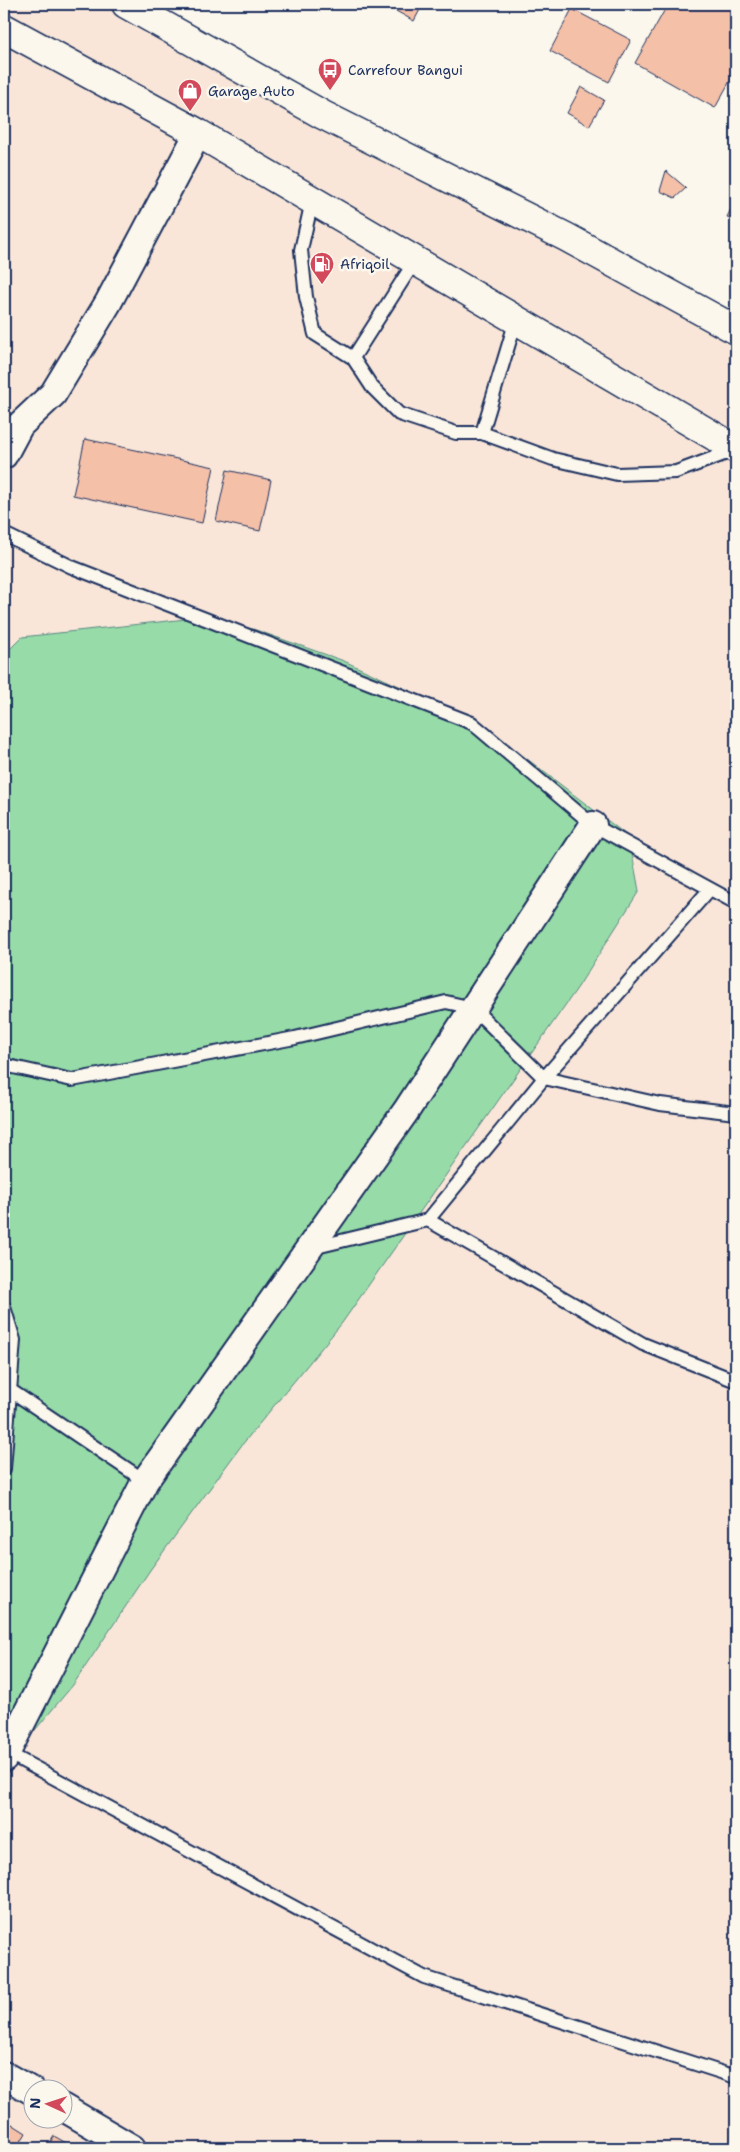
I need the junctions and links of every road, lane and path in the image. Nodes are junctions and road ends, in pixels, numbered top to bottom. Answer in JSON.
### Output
{"nodes":[{"id":1,"x":126,"y":4,"type":"edge"},
{"id":2,"x":4,"y":28,"type":"edge"},
{"id":3,"x":198,"y":134,"type":"junction"},
{"id":4,"x":312,"y":201,"type":"junction"},
{"id":5,"x":415,"y":261,"type":"junction"},
{"id":6,"x":516,"y":320,"type":"junction"},
{"id":7,"x":736,"y":330,"type":"edge"},
{"id":8,"x":353,"y":358,"type":"junction"},
{"id":9,"x":12,"y":423,"type":"edge"},
{"id":10,"x":482,"y":433,"type":"junction"},
{"id":11,"x":736,"y":449,"type":"edge"},
{"id":12,"x":4,"y":455,"type":"edge"},
{"id":13,"x":4,"y":534,"type":"edge"},
{"id":14,"x":593,"y":825,"type":"junction"},
{"id":15,"x":710,"y":889,"type":"junction"},
{"id":16,"x":736,"y":903,"type":"edge"},
{"id":17,"x":474,"y":1008,"type":"junction"},
{"id":18,"x":4,"y":1065,"type":"edge"},
{"id":19,"x":544,"y":1078,"type":"junction"},
{"id":20,"x":736,"y":1113,"type":"edge"},
{"id":21,"x":428,"y":1220,"type":"junction"},
{"id":22,"x":310,"y":1248,"type":"junction"},
{"id":23,"x":4,"y":1307,"type":"edge"},
{"id":24,"x":736,"y":1381,"type":"edge"},
{"id":25,"x":7,"y":1388,"type":"edge"},
{"id":26,"x":4,"y":1469,"type":"edge"},
{"id":27,"x":145,"y":1481,"type":"junction"},
{"id":28,"x":4,"y":1749,"type":"edge"},
{"id":29,"x":4,"y":2075,"type":"edge"},
{"id":30,"x":736,"y":2077,"type":"edge"},
{"id":31,"x":22,"y":2085,"type":"edge"},
{"id":32,"x":72,"y":2113,"type":"edge"},
{"id":33,"x":131,"y":2148,"type":"edge"}],
"edges":[{"from":1,"to":7,"type":"main road"},
{"from":2,"to":3,"type":"main road"},
{"from":3,"to":4,"type":"main road"},
{"from":3,"to":9,"type":"street"},
{"from":4,"to":5,"type":"main road"},
{"from":4,"to":8,"type":"lane"},
{"from":5,"to":6,"type":"main road"},
{"from":5,"to":8,"type":"lane"},
{"from":6,"to":10,"type":"lane"},
{"from":6,"to":11,"type":"main road"},
{"from":8,"to":10,"type":"lane"},
{"from":9,"to":12,"type":"street"},
{"from":10,"to":11,"type":"lane"},
{"from":13,"to":14,"type":"lane"},
{"from":14,"to":15,"type":"lane"},
{"from":14,"to":17,"type":"street"},
{"from":15,"to":16,"type":"lane"},
{"from":15,"to":19,"type":"lane"},
{"from":17,"to":18,"type":"lane"},
{"from":17,"to":19,"type":"lane"},
{"from":17,"to":22,"type":"street"},
{"from":19,"to":20,"type":"lane"},
{"from":19,"to":21,"type":"lane"},
{"from":21,"to":22,"type":"lane"},
{"from":21,"to":24,"type":"lane"},
{"from":22,"to":27,"type":"street"},
{"from":23,"to":25,"type":"lane"},
{"from":25,"to":26,"type":"lane"},
{"from":25,"to":27,"type":"lane"},
{"from":27,"to":28,"type":"street"},
{"from":28,"to":30,"type":"lane"},
{"from":29,"to":31,"type":"street"},
{"from":32,"to":33,"type":"street"}]}
